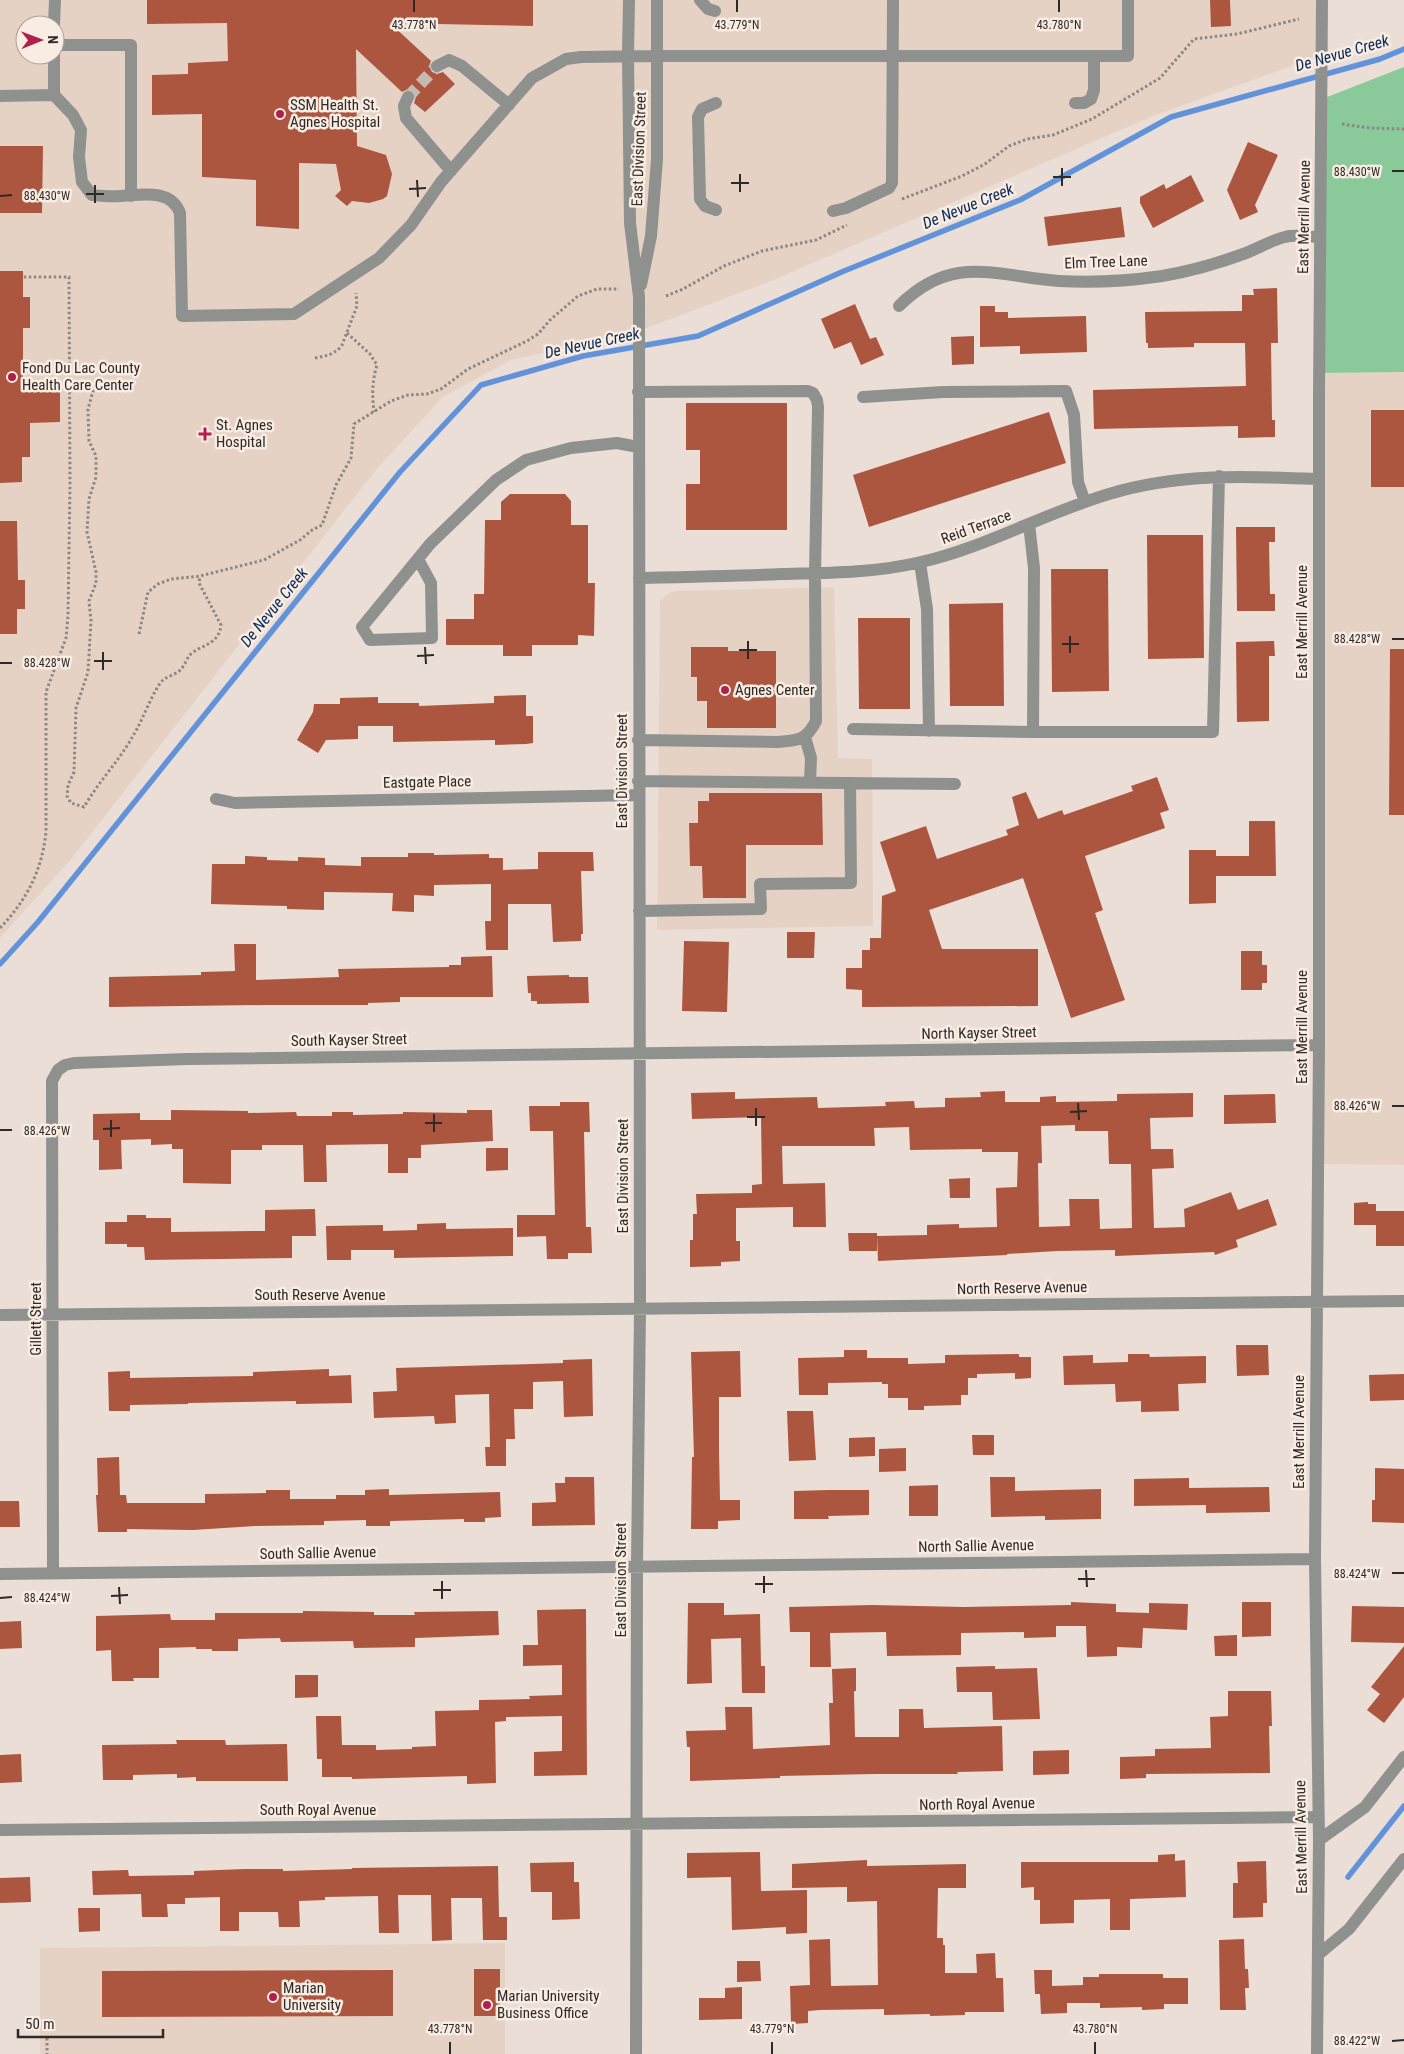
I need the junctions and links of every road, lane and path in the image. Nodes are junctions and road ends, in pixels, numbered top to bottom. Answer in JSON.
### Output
{"nodes":[{"id":1,"x":55,"y":0,"type":"edge"},
{"id":2,"x":629,"y":0,"type":"edge"},
{"id":3,"x":657,"y":0,"type":"edge"},
{"id":4,"x":700,"y":0,"type":"edge"},
{"id":5,"x":892,"y":0,"type":"edge"},
{"id":6,"x":1128,"y":0,"type":"edge"},
{"id":7,"x":1322,"y":0,"type":"edge"},
{"id":8,"x":714,"y":10,"type":"dead end"},
{"id":9,"x":54,"y":15,"type":"edge"},
{"id":10,"x":1299,"y":19,"type":"dead end"},
{"id":11,"x":65,"y":44,"type":"edge"},
{"id":12,"x":628,"y":56,"type":"junction"},
{"id":13,"x":658,"y":56,"type":"junction"},
{"id":14,"x":1094,"y":56,"type":"junction"},
{"id":15,"x":892,"y":57,"type":"junction"},
{"id":16,"x":54,"y":65,"type":"edge"},
{"id":17,"x":437,"y":66,"type":"tunnel mouth"},
{"id":18,"x":54,"y":94,"type":"junction"},
{"id":19,"x":0,"y":96,"type":"edge"},
{"id":20,"x":408,"y":97,"type":"tunnel mouth"},
{"id":21,"x":716,"y":103,"type":"dead end"},
{"id":22,"x":1075,"y":103,"type":"dead end"},
{"id":23,"x":509,"y":105,"type":"junction"},
{"id":24,"x":1342,"y":124,"type":"dead end"},
{"id":25,"x":1404,"y":129,"type":"edge"},
{"id":26,"x":451,"y":171,"type":"junction"},
{"id":27,"x":131,"y":196,"type":"junction"},
{"id":28,"x":896,"y":202,"type":"dead end"},
{"id":29,"x":716,"y":210,"type":"dead end"},
{"id":30,"x":833,"y":211,"type":"dead end"},
{"id":31,"x":848,"y":225,"type":"dead end"},
{"id":32,"x":1319,"y":237,"type":"junction"},
{"id":33,"x":23,"y":277,"type":"dead end"},
{"id":34,"x":619,"y":289,"type":"dead end"},
{"id":35,"x":356,"y":293,"type":"dead end"},
{"id":36,"x":666,"y":296,"type":"dead end"},
{"id":37,"x":639,"y":297,"type":"junction"},
{"id":38,"x":899,"y":306,"type":"dead end"},
{"id":39,"x":347,"y":333,"type":"junction"},
{"id":40,"x":315,"y":358,"type":"dead end"},
{"id":41,"x":96,"y":380,"type":"dead end"},
{"id":42,"x":638,"y":392,"type":"junction"},
{"id":43,"x":863,"y":398,"type":"dead end"},
{"id":44,"x":374,"y":412,"type":"junction"},
{"id":45,"x":638,"y":446,"type":"junction"},
{"id":46,"x":1219,"y":476,"type":"junction"},
{"id":47,"x":1318,"y":479,"type":"junction"},
{"id":48,"x":1085,"y":502,"type":"junction"},
{"id":49,"x":1029,"y":524,"type":"junction"},
{"id":50,"x":418,"y":559,"type":"junction"},
{"id":51,"x":920,"y":563,"type":"junction"},
{"id":52,"x":815,"y":574,"type":"junction"},
{"id":53,"x":200,"y":576,"type":"junction"},
{"id":54,"x":639,"y":578,"type":"junction"},
{"id":55,"x":139,"y":634,"type":"dead end"},
{"id":56,"x":854,"y":730,"type":"dead end"},
{"id":57,"x":929,"y":731,"type":"junction"},
{"id":58,"x":1032,"y":732,"type":"junction"},
{"id":59,"x":805,"y":737,"type":"junction"},
{"id":60,"x":638,"y":740,"type":"junction"},
{"id":61,"x":638,"y":781,"type":"junction"},
{"id":62,"x":810,"y":782,"type":"junction"},
{"id":63,"x":850,"y":782,"type":"junction"},
{"id":64,"x":955,"y":784,"type":"dead end"},
{"id":65,"x":638,"y":795,"type":"junction"},
{"id":66,"x":216,"y":798,"type":"dead end"},
{"id":67,"x":639,"y":911,"type":"junction"},
{"id":68,"x":0,"y":928,"type":"edge"},
{"id":69,"x":1319,"y":1045,"type":"junction"},
{"id":70,"x":639,"y":1052,"type":"junction"},
{"id":71,"x":61,"y":1068,"type":"joint"},
{"id":72,"x":1404,"y":1301,"type":"edge"},
{"id":73,"x":1317,"y":1303,"type":"junction"},
{"id":74,"x":640,"y":1309,"type":"junction"},
{"id":75,"x":52,"y":1314,"type":"junction"},
{"id":76,"x":0,"y":1315,"type":"edge"},
{"id":77,"x":1315,"y":1559,"type":"junction"},
{"id":78,"x":637,"y":1566,"type":"junction"},
{"id":79,"x":53,"y":1572,"type":"junction"},
{"id":80,"x":0,"y":1574,"type":"edge"},
{"id":81,"x":1404,"y":1757,"type":"edge"},
{"id":82,"x":1317,"y":1817,"type":"junction"},
{"id":83,"x":636,"y":1824,"type":"junction"},
{"id":84,"x":0,"y":1830,"type":"edge"},
{"id":85,"x":1319,"y":1840,"type":"junction"},
{"id":86,"x":1404,"y":1859,"type":"edge"},
{"id":87,"x":1319,"y":1954,"type":"junction"},
{"id":88,"x":47,"y":2038,"type":"dead end"},
{"id":89,"x":47,"y":2054,"type":"edge"},
{"id":90,"x":636,"y":2054,"type":"edge"},
{"id":91,"x":1317,"y":2054,"type":"edge"}],
"edges":[{"from":1,"to":9,"type":"street"},
{"from":2,"to":12,"type":"street","name":"East Division Street"},
{"from":3,"to":13,"type":"street","name":"East Division Street"},
{"from":4,"to":8,"type":"street"},
{"from":5,"to":15,"type":"street"},
{"from":6,"to":14,"type":"street"},
{"from":7,"to":32,"type":"street","name":"East Merrill Avenue"},
{"from":10,"to":28,"type":"path"},
{"from":11,"to":27,"type":"street"},
{"from":12,"to":13,"type":"street"},
{"from":12,"to":23,"type":"street"},
{"from":12,"to":37,"type":"street","name":"East Division Street"},
{"from":13,"to":15,"type":"street"},
{"from":13,"to":37,"type":"street","name":"East Division Street"},
{"from":14,"to":15,"type":"street"},
{"from":14,"to":22,"type":"street"},
{"from":15,"to":30,"type":"street"},
{"from":16,"to":18,"type":"street"},
{"from":17,"to":23,"type":"street"},
{"from":18,"to":19,"type":"street"},
{"from":18,"to":27,"type":"street"},
{"from":20,"to":26,"type":"street"},
{"from":21,"to":29,"type":"street"},
{"from":23,"to":26,"type":"street"},
{"from":24,"to":25,"type":"path"},
{"from":26,"to":27,"type":"street"},
{"from":31,"to":36,"type":"path"},
{"from":32,"to":38,"type":"street","name":"Elm Tree Lane"},
{"from":32,"to":47,"type":"street","name":"East Merrill Avenue"},
{"from":33,"to":68,"type":"path"},
{"from":34,"to":44,"type":"path"},
{"from":35,"to":39,"type":"path"},
{"from":37,"to":42,"type":"street","name":"East Division Street"},
{"from":39,"to":40,"type":"path"},
{"from":39,"to":44,"type":"path"},
{"from":41,"to":53,"type":"path"},
{"from":42,"to":45,"type":"street","name":"East Division Street"},
{"from":42,"to":52,"type":"street"},
{"from":43,"to":48,"type":"street"},
{"from":44,"to":53,"type":"path"},
{"from":45,"to":50,"type":"street"},
{"from":45,"to":54,"type":"street","name":"East Division Street"},
{"from":46,"to":47,"type":"street","name":"Reid Terrace"},
{"from":46,"to":48,"type":"street","name":"Reid Terrace"},
{"from":46,"to":58,"type":"street"},
{"from":47,"to":69,"type":"street","name":"East Merrill Avenue"},
{"from":48,"to":49,"type":"street","name":"Reid Terrace"},
{"from":49,"to":51,"type":"street","name":"Reid Terrace"},
{"from":49,"to":58,"type":"street"},
{"from":50,"to":50,"type":"street"},
{"from":51,"to":52,"type":"street","name":"Reid Terrace"},
{"from":51,"to":57,"type":"street"},
{"from":52,"to":54,"type":"street","name":"Reid Terrace"},
{"from":52,"to":59,"type":"street"},
{"from":53,"to":55,"type":"path"},
{"from":54,"to":60,"type":"street","name":"East Division Street"},
{"from":56,"to":57,"type":"street"},
{"from":57,"to":58,"type":"street"},
{"from":59,"to":60,"type":"street"},
{"from":59,"to":62,"type":"street"},
{"from":60,"to":61,"type":"street","name":"East Division Street"},
{"from":61,"to":62,"type":"street"},
{"from":61,"to":65,"type":"street","name":"East Division Street"},
{"from":62,"to":63,"type":"street"},
{"from":63,"to":64,"type":"street"},
{"from":63,"to":67,"type":"street"},
{"from":65,"to":66,"type":"street","name":"Eastgate Place"},
{"from":65,"to":67,"type":"street","name":"East Division Street"},
{"from":67,"to":70,"type":"street","name":"East Division Street"},
{"from":69,"to":70,"type":"street","name":"North Kayser Street"},
{"from":69,"to":73,"type":"street","name":"East Merrill Avenue"},
{"from":70,"to":71,"type":"street","name":"South Kayser Street"},
{"from":70,"to":74,"type":"street","name":"East Division Street"},
{"from":71,"to":75,"type":"street","name":"Gillett Street"},
{"from":72,"to":73,"type":"street","name":"North Reserve Avenue"},
{"from":73,"to":74,"type":"street","name":"North Reserve Avenue"},
{"from":73,"to":77,"type":"street","name":"East Merrill Avenue"},
{"from":74,"to":75,"type":"street","name":"South Reserve Avenue"},
{"from":74,"to":78,"type":"street","name":"East Division Street"},
{"from":75,"to":76,"type":"street","name":"South Reserve Avenue"},
{"from":75,"to":79,"type":"street","name":"Gillett Street"},
{"from":77,"to":78,"type":"street","name":"North Sallie Avenue"},
{"from":77,"to":82,"type":"street","name":"East Merrill Avenue"},
{"from":78,"to":79,"type":"street","name":"South Sallie Avenue"},
{"from":78,"to":83,"type":"street","name":"East Division Street"},
{"from":79,"to":80,"type":"street","name":"South Sallie Avenue"},
{"from":81,"to":85,"type":"street"},
{"from":82,"to":83,"type":"street","name":"North Royal Avenue"},
{"from":82,"to":85,"type":"street","name":"East Merrill Avenue"},
{"from":83,"to":84,"type":"street","name":"South Royal Avenue"},
{"from":83,"to":90,"type":"street","name":"East Division Street"},
{"from":85,"to":87,"type":"street","name":"East Merrill Avenue"},
{"from":86,"to":87,"type":"street"},
{"from":87,"to":91,"type":"street","name":"East Merrill Avenue"},
{"from":88,"to":89,"type":"path"}]}
